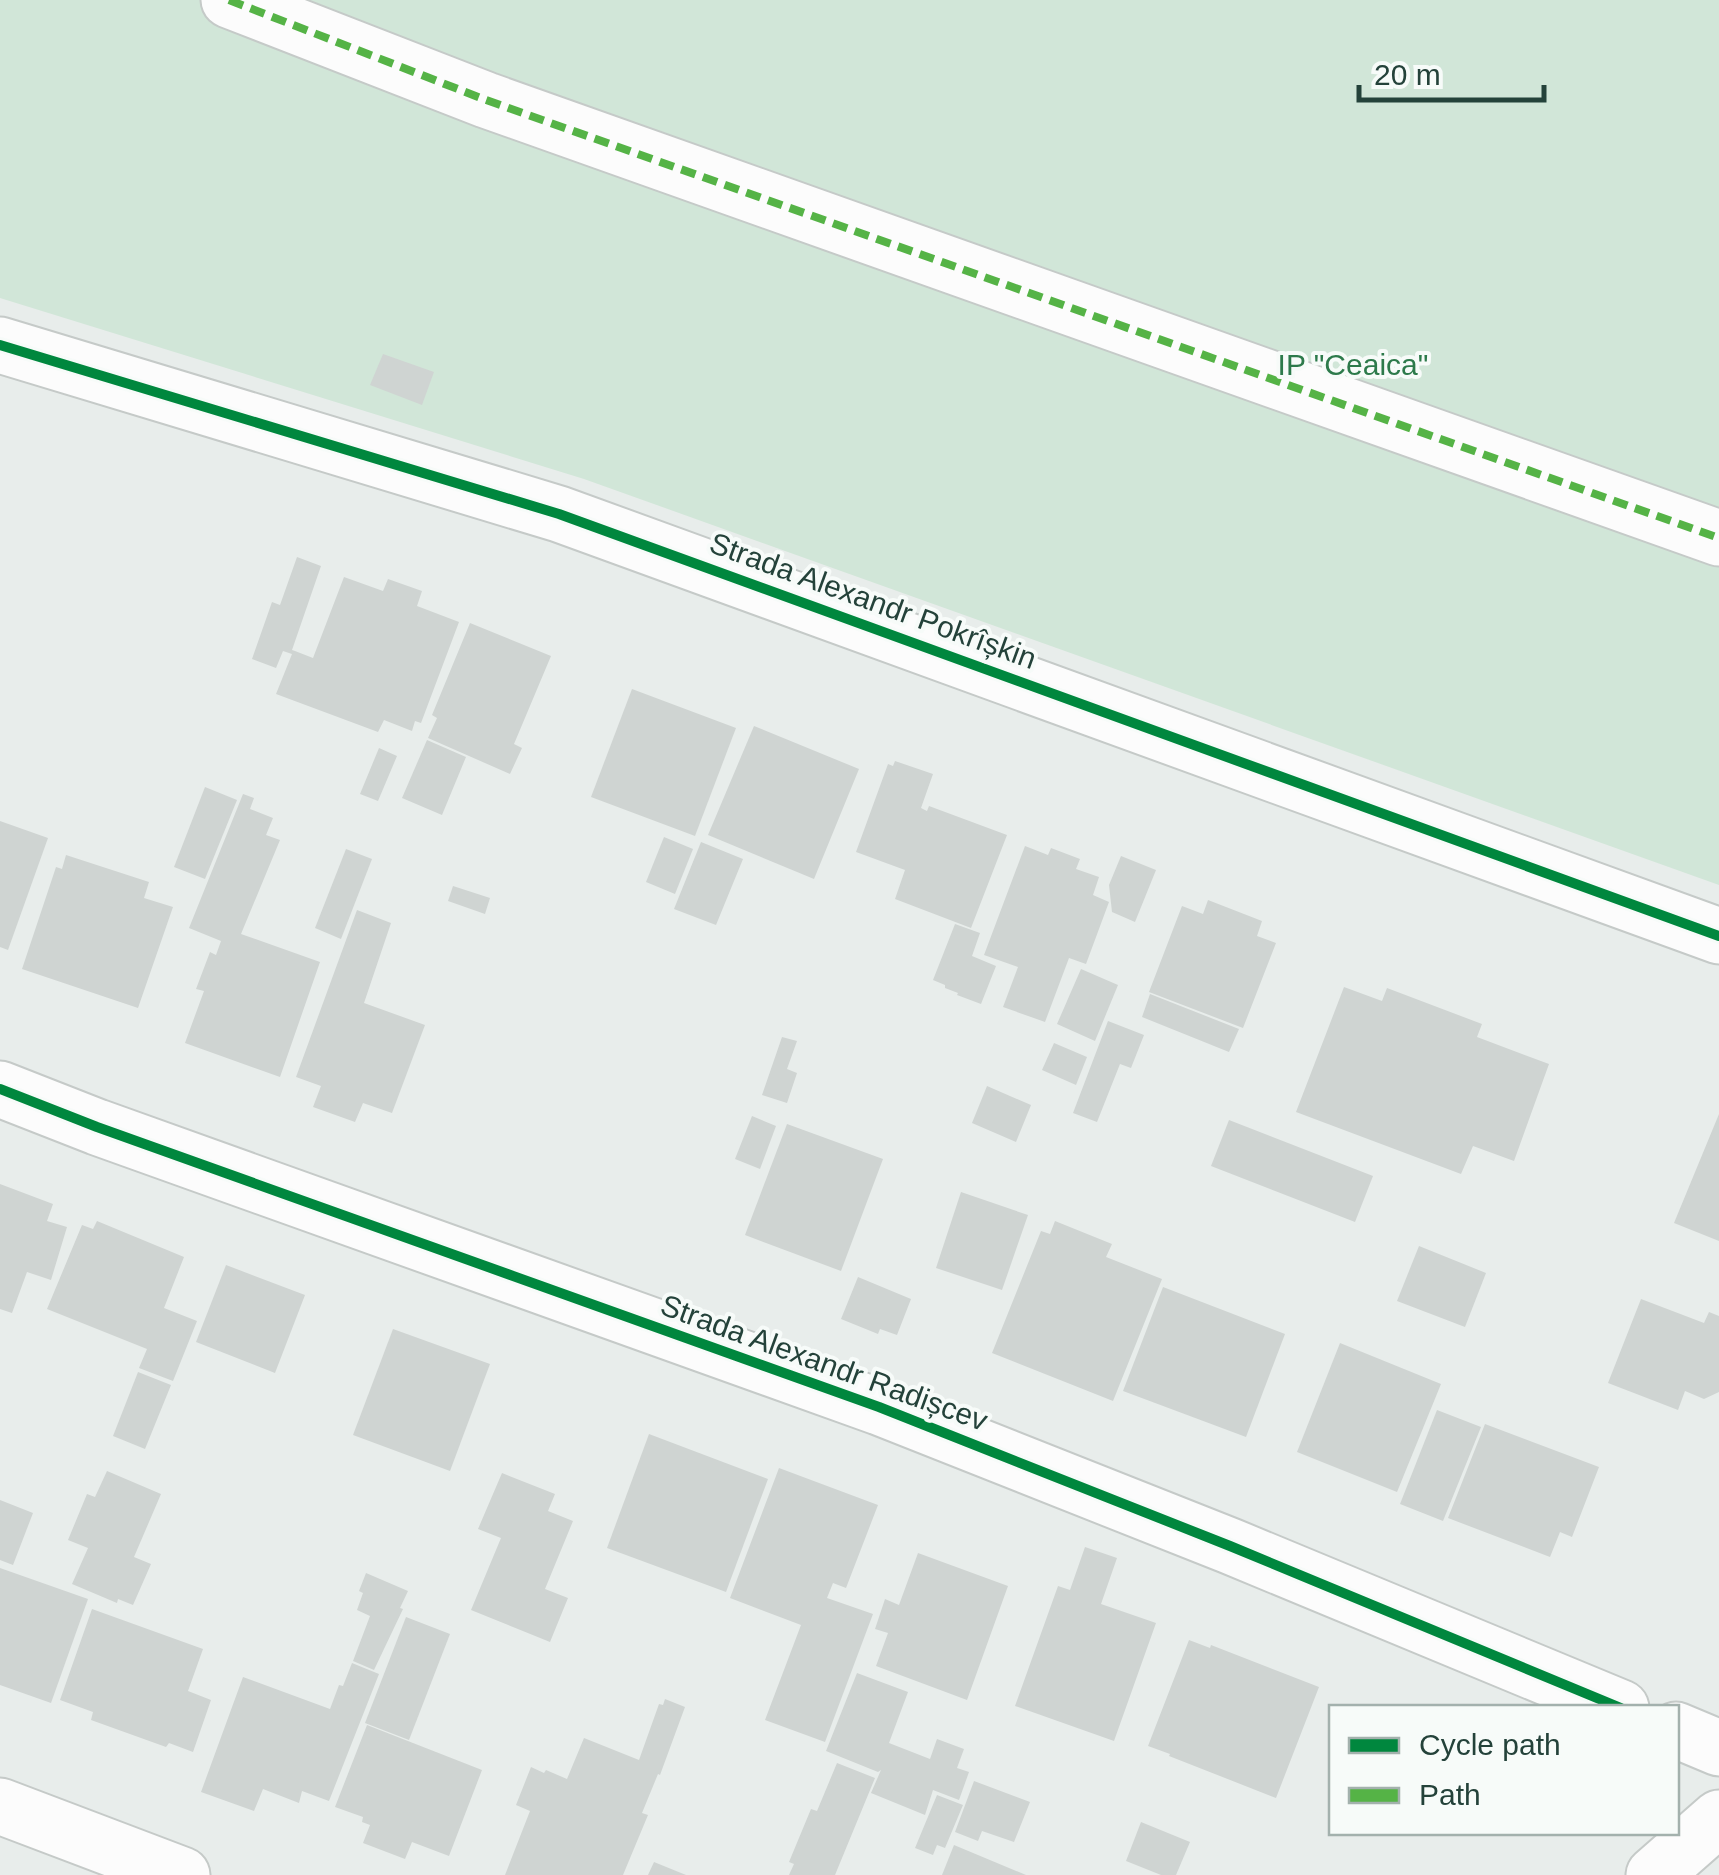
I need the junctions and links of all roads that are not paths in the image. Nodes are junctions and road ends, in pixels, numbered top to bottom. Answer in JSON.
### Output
{"nodes":[{"id":1,"x":228,"y":0,"type":"edge"},
{"id":2,"x":0,"y":345,"type":"edge"},
{"id":3,"x":1719,"y":538,"type":"edge"},
{"id":4,"x":1719,"y":936,"type":"edge"},
{"id":5,"x":0,"y":1089,"type":"edge"},
{"id":6,"x":1614,"y":1705,"type":"edge"},
{"id":7,"x":1679,"y":1731,"type":"edge"},
{"id":8,"x":1719,"y":1748,"type":"edge"},
{"id":9,"x":0,"y":1806,"type":"edge"},
{"id":10,"x":1719,"y":1818,"type":"edge"},
{"id":11,"x":182,"y":1875,"type":"edge"},
{"id":12,"x":1654,"y":1875,"type":"edge"}],
"edges":[{"from":1,"to":3,"type":"street"},
{"from":2,"to":4,"type":"street","name":"Strada Alexandr Pokrîșkin"},
{"from":5,"to":6,"type":"street","name":"Strada Alexandr Radișcev"},
{"from":7,"to":8,"type":"street"},
{"from":9,"to":11,"type":"street"},
{"from":10,"to":12,"type":"street"}]}
